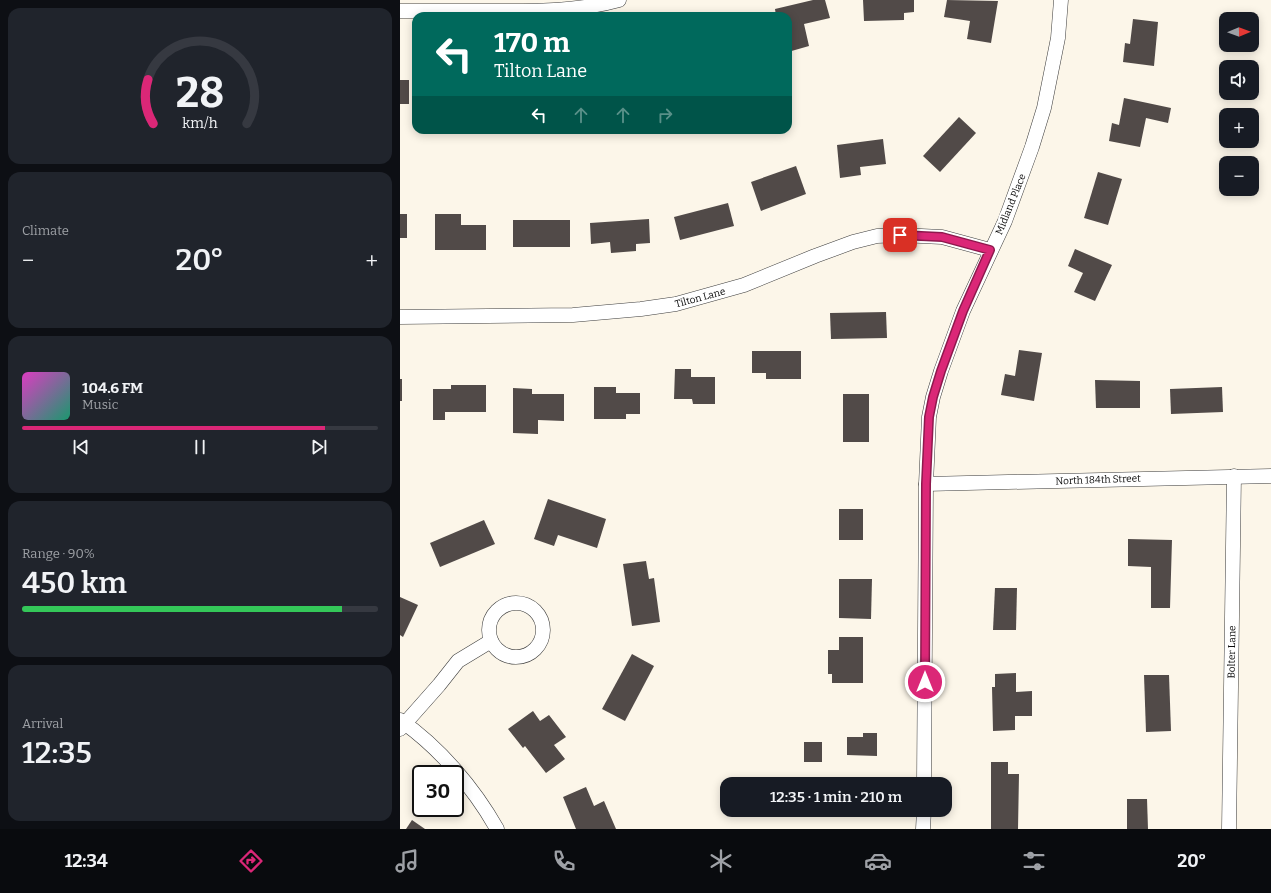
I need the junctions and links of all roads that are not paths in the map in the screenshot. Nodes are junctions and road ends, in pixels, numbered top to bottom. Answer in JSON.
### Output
{"nodes":[{"id":1,"x":619,"y":0,"type":"edge"},
{"id":2,"x":1061,"y":0,"type":"edge"},
{"id":3,"x":400,"y":11,"type":"edge"},
{"id":4,"x":990,"y":250,"type":"junction"},
{"id":5,"x":400,"y":317,"type":"edge"},
{"id":6,"x":1234,"y":476,"type":"junction"},
{"id":7,"x":1271,"y":476,"type":"edge"},
{"id":8,"x":926,"y":484,"type":"junction"},
{"id":9,"x":491,"y":641,"type":"dead end"},
{"id":10,"x":401,"y":724,"type":"edge"},
{"id":11,"x":924,"y":777,"type":"edge"},
{"id":12,"x":924,"y":817,"type":"edge"},
{"id":13,"x":497,"y":829,"type":"edge"},
{"id":14,"x":923,"y":829,"type":"edge"},
{"id":15,"x":1229,"y":829,"type":"edge"}],
"edges":[{"from":1,"to":3,"type":"street"},
{"from":2,"to":4,"type":"street","name":"Midland Place"},
{"from":4,"to":5,"type":"street","name":"Tilton Lane"},
{"from":4,"to":8,"type":"street","name":"Midland Place"},
{"from":6,"to":7,"type":"street","name":"North 184th Street"},
{"from":6,"to":8,"type":"street","name":"North 184th Street"},
{"from":6,"to":15,"type":"street","name":"Bolter Lane"},
{"from":8,"to":11,"type":"street","name":"Midland Place"},
{"from":9,"to":10,"type":"street"},
{"from":10,"to":13,"type":"street"},
{"from":12,"to":14,"type":"street"}]}
